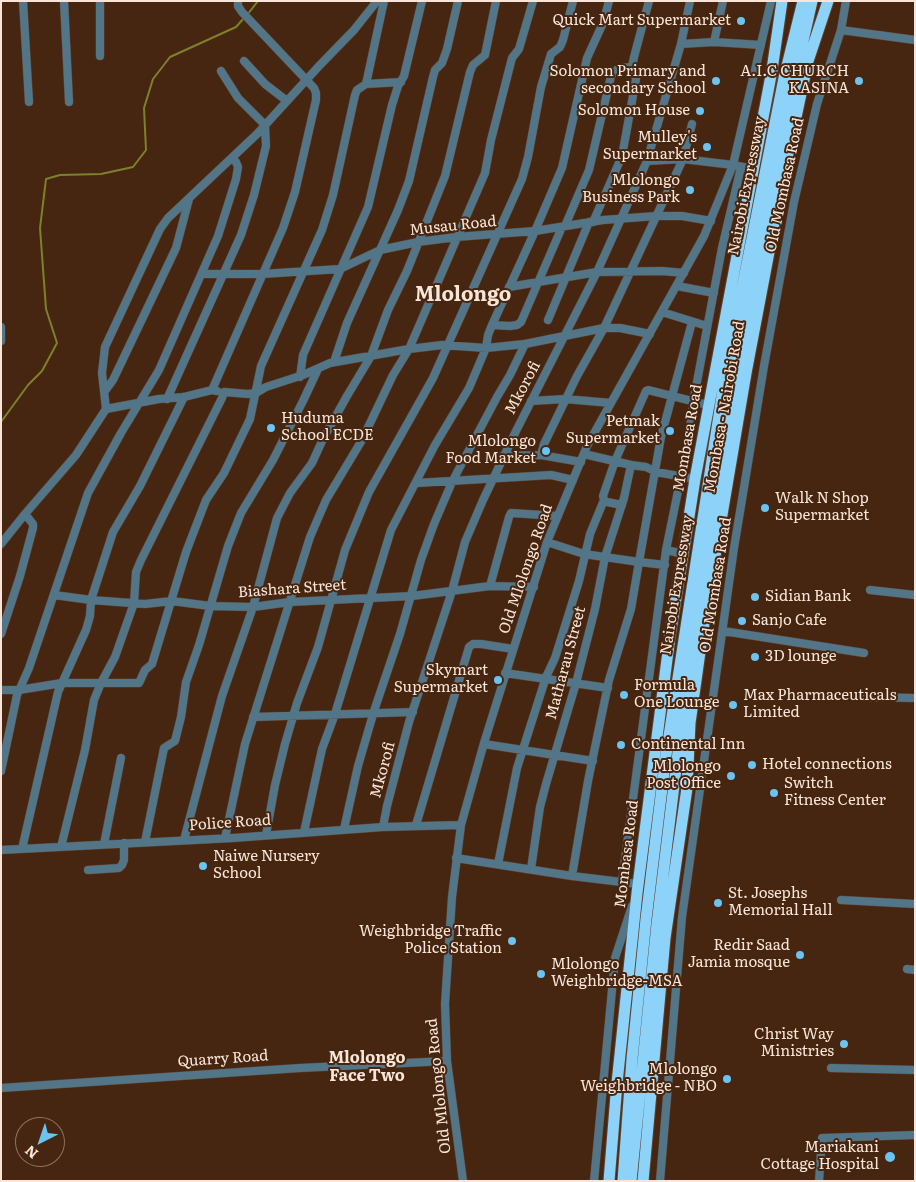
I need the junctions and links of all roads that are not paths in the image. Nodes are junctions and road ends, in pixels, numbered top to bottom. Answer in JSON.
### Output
{"nodes":[{"id":1,"x":23,"y":1,"type":"edge"},
{"id":2,"x":64,"y":1,"type":"edge"},
{"id":3,"x":100,"y":1,"type":"edge"},
{"id":4,"x":238,"y":1,"type":"edge"},
{"id":5,"x":377,"y":1,"type":"edge"},
{"id":6,"x":384,"y":1,"type":"edge"},
{"id":7,"x":422,"y":1,"type":"edge"},
{"id":8,"x":458,"y":1,"type":"edge"},
{"id":9,"x":496,"y":1,"type":"edge"},
{"id":10,"x":533,"y":1,"type":"edge"},
{"id":11,"x":573,"y":1,"type":"edge"},
{"id":12,"x":609,"y":1,"type":"edge"},
{"id":13,"x":649,"y":1,"type":"edge"},
{"id":14,"x":690,"y":1,"type":"edge"},
{"id":15,"x":723,"y":1,"type":"edge"},
{"id":16,"x":771,"y":1,"type":"edge"},
{"id":17,"x":782,"y":1,"type":"edge"},
{"id":18,"x":803,"y":1,"type":"edge"},
{"id":19,"x":812,"y":1,"type":"edge"},
{"id":20,"x":828,"y":1,"type":"edge"},
{"id":21,"x":846,"y":1,"type":"edge"},
{"id":22,"x":841,"y":30,"type":"junction"},
{"id":23,"x":915,"y":40,"type":"edge"},
{"id":24,"x":714,"y":42,"type":"junction"},
{"id":25,"x":681,"y":44,"type":"junction"},
{"id":26,"x":761,"y":45,"type":"junction"},
{"id":27,"x":100,"y":56,"type":"dead end"},
{"id":28,"x":244,"y":61,"type":"dead end"},
{"id":29,"x":632,"y":67,"type":"junction"},
{"id":30,"x":222,"y":71,"type":"dead end"},
{"id":31,"x":306,"y":80,"type":"junction"},
{"id":32,"x":401,"y":82,"type":"junction"},
{"id":33,"x":366,"y":84,"type":"junction"},
{"id":34,"x":287,"y":101,"type":"junction"},
{"id":35,"x":29,"y":102,"type":"dead end"},
{"id":36,"x":69,"y":102,"type":"dead end"},
{"id":37,"x":692,"y":124,"type":"dead end"},
{"id":38,"x":265,"y":125,"type":"junction"},
{"id":39,"x":232,"y":158,"type":"junction"},
{"id":40,"x":682,"y":159,"type":"junction"},
{"id":41,"x":647,"y":161,"type":"junction"},
{"id":42,"x":742,"y":167,"type":"junction"},
{"id":43,"x":189,"y":199,"type":"junction"},
{"id":44,"x":656,"y":216,"type":"junction"},
{"id":45,"x":622,"y":219,"type":"junction"},
{"id":46,"x":711,"y":221,"type":"junction"},
{"id":47,"x":591,"y":222,"type":"junction"},
{"id":48,"x":563,"y":226,"type":"junction"},
{"id":49,"x":535,"y":230,"type":"junction"},
{"id":50,"x":497,"y":234,"type":"junction"},
{"id":51,"x":456,"y":237,"type":"junction"},
{"id":52,"x":418,"y":242,"type":"junction"},
{"id":53,"x":380,"y":250,"type":"junction"},
{"id":54,"x":340,"y":269,"type":"junction"},
{"id":55,"x":304,"y":271,"type":"junction"},
{"id":56,"x":630,"y":271,"type":"junction"},
{"id":57,"x":598,"y":272,"type":"junction"},
{"id":58,"x":684,"y":273,"type":"junction"},
{"id":59,"x":202,"y":274,"type":"junction"},
{"id":60,"x":225,"y":274,"type":"junction"},
{"id":61,"x":262,"y":274,"type":"junction"},
{"id":62,"x":567,"y":278,"type":"junction"},
{"id":63,"x":537,"y":283,"type":"junction"},
{"id":64,"x":677,"y":286,"type":"junction"},
{"id":65,"x":509,"y":287,"type":"junction"},
{"id":66,"x":714,"y":293,"type":"junction"},
{"id":67,"x":662,"y":312,"type":"junction"},
{"id":68,"x":548,"y":320,"type":"dead end"},
{"id":69,"x":692,"y":322,"type":"junction"},
{"id":70,"x":492,"y":325,"type":"junction"},
{"id":71,"x":708,"y":326,"type":"junction"},
{"id":72,"x":1,"y":327,"type":"edge"},
{"id":73,"x":604,"y":328,"type":"junction"},
{"id":74,"x":650,"y":334,"type":"junction"},
{"id":75,"x":565,"y":335,"type":"junction"},
{"id":76,"x":1,"y":341,"type":"edge"},
{"id":77,"x":525,"y":344,"type":"junction"},
{"id":78,"x":448,"y":345,"type":"junction"},
{"id":79,"x":486,"y":348,"type":"junction"},
{"id":80,"x":408,"y":349,"type":"junction"},
{"id":81,"x":371,"y":356,"type":"junction"},
{"id":82,"x":334,"y":362,"type":"junction"},
{"id":83,"x":318,"y":368,"type":"junction"},
{"id":84,"x":300,"y":376,"type":"junction"},
{"id":85,"x":212,"y":390,"type":"junction"},
{"id":86,"x":105,"y":391,"type":"junction"},
{"id":87,"x":224,"y":392,"type":"junction"},
{"id":88,"x":256,"y":393,"type":"junction"},
{"id":89,"x":672,"y":396,"type":"junction"},
{"id":90,"x":184,"y":397,"type":"junction"},
{"id":91,"x":167,"y":399,"type":"junction"},
{"id":92,"x":565,"y":399,"type":"junction"},
{"id":93,"x":531,"y":401,"type":"junction"},
{"id":94,"x":140,"y":403,"type":"junction"},
{"id":95,"x":611,"y":403,"type":"junction"},
{"id":96,"x":694,"y":403,"type":"junction"},
{"id":97,"x":708,"y":406,"type":"junction"},
{"id":98,"x":106,"y":409,"type":"junction"},
{"id":99,"x":541,"y":455,"type":"junction"},
{"id":100,"x":504,"y":456,"type":"junction"},
{"id":101,"x":582,"y":458,"type":"junction"},
{"id":102,"x":615,"y":461,"type":"junction"},
{"id":103,"x":631,"y":465,"type":"junction"},
{"id":104,"x":656,"y":472,"type":"junction"},
{"id":105,"x":680,"y":476,"type":"junction"},
{"id":106,"x":493,"y":478,"type":"junction"},
{"id":107,"x":695,"y":478,"type":"junction"},
{"id":108,"x":573,"y":480,"type":"junction"},
{"id":109,"x":452,"y":482,"type":"junction"},
{"id":110,"x":417,"y":483,"type":"junction"},
{"id":111,"x":604,"y":500,"type":"junction"},
{"id":112,"x":622,"y":505,"type":"junction"},
{"id":113,"x":25,"y":514,"type":"junction"},
{"id":114,"x":558,"y":516,"type":"junction"},
{"id":115,"x":547,"y":542,"type":"junction"},
{"id":116,"x":1,"y":544,"type":"edge"},
{"id":117,"x":666,"y":550,"type":"junction"},
{"id":118,"x":584,"y":554,"type":"junction"},
{"id":119,"x":684,"y":554,"type":"junction"},
{"id":120,"x":605,"y":557,"type":"junction"},
{"id":121,"x":639,"y":562,"type":"junction"},
{"id":122,"x":665,"y":564,"type":"junction"},
{"id":123,"x":490,"y":586,"type":"junction"},
{"id":124,"x":534,"y":588,"type":"junction"},
{"id":125,"x":870,"y":590,"type":"dead end"},
{"id":126,"x":452,"y":591,"type":"junction"},
{"id":127,"x":54,"y":595,"type":"junction"},
{"id":128,"x":915,"y":595,"type":"edge"},
{"id":129,"x":412,"y":596,"type":"junction"},
{"id":130,"x":370,"y":598,"type":"junction"},
{"id":131,"x":91,"y":600,"type":"junction"},
{"id":132,"x":331,"y":600,"type":"junction"},
{"id":133,"x":172,"y":601,"type":"junction"},
{"id":134,"x":290,"y":602,"type":"junction"},
{"id":135,"x":134,"y":603,"type":"junction"},
{"id":136,"x":210,"y":606,"type":"junction"},
{"id":137,"x":253,"y":607,"type":"junction"},
{"id":138,"x":723,"y":631,"type":"junction"},
{"id":139,"x":1,"y":634,"type":"edge"},
{"id":140,"x":513,"y":649,"type":"junction"},
{"id":141,"x":864,"y":653,"type":"dead end"},
{"id":142,"x":505,"y":673,"type":"junction"},
{"id":143,"x":546,"y":680,"type":"junction"},
{"id":144,"x":62,"y":683,"type":"junction"},
{"id":145,"x":101,"y":683,"type":"junction"},
{"id":146,"x":576,"y":683,"type":"junction"},
{"id":147,"x":608,"y":688,"type":"junction"},
{"id":148,"x":1,"y":690,"type":"edge"},
{"id":149,"x":19,"y":690,"type":"junction"},
{"id":150,"x":860,"y":697,"type":"dead end"},
{"id":151,"x":915,"y":698,"type":"edge"},
{"id":152,"x":412,"y":712,"type":"junction"},
{"id":153,"x":373,"y":713,"type":"junction"},
{"id":154,"x":335,"y":714,"type":"junction"},
{"id":155,"x":293,"y":716,"type":"junction"},
{"id":156,"x":253,"y":717,"type":"junction"},
{"id":157,"x":484,"y":744,"type":"junction"},
{"id":158,"x":523,"y":750,"type":"junction"},
{"id":159,"x":554,"y":754,"type":"junction"},
{"id":160,"x":121,"y":758,"type":"dead end"},
{"id":161,"x":593,"y":761,"type":"junction"},
{"id":162,"x":1,"y":771,"type":"edge"},
{"id":163,"x":416,"y":825,"type":"junction"},
{"id":164,"x":461,"y":825,"type":"junction"},
{"id":165,"x":383,"y":827,"type":"junction"},
{"id":166,"x":344,"y":829,"type":"junction"},
{"id":167,"x":304,"y":832,"type":"junction"},
{"id":168,"x":266,"y":835,"type":"junction"},
{"id":169,"x":225,"y":838,"type":"junction"},
{"id":170,"x":184,"y":840,"type":"junction"},
{"id":171,"x":145,"y":842,"type":"junction"},
{"id":172,"x":124,"y":843,"type":"junction"},
{"id":173,"x":104,"y":844,"type":"junction"},
{"id":174,"x":61,"y":847,"type":"junction"},
{"id":175,"x":22,"y":849,"type":"junction"},
{"id":176,"x":1,"y":850,"type":"edge"},
{"id":177,"x":456,"y":858,"type":"junction"},
{"id":178,"x":498,"y":864,"type":"junction"},
{"id":179,"x":531,"y":869,"type":"junction"},
{"id":180,"x":88,"y":870,"type":"dead end"},
{"id":181,"x":572,"y":876,"type":"junction"},
{"id":182,"x":622,"y":882,"type":"junction"},
{"id":183,"x":638,"y":888,"type":"junction"},
{"id":184,"x":841,"y":900,"type":"dead end"},
{"id":185,"x":915,"y":904,"type":"edge"},
{"id":186,"x":448,"y":1060,"type":"junction"},
{"id":187,"x":830,"y":1068,"type":"dead end"},
{"id":188,"x":915,"y":1070,"type":"edge"},
{"id":189,"x":1,"y":1088,"type":"edge"},
{"id":190,"x":915,"y":1135,"type":"edge"},
{"id":191,"x":463,"y":1181,"type":"edge"},
{"id":192,"x":594,"y":1181,"type":"edge"},
{"id":193,"x":609,"y":1181,"type":"edge"},
{"id":194,"x":623,"y":1181,"type":"edge"},
{"id":195,"x":631,"y":1181,"type":"edge"},
{"id":196,"x":643,"y":1181,"type":"edge"},
{"id":197,"x":660,"y":1181,"type":"edge"},
{"id":198,"x":819,"y":1181,"type":"edge"}],
"edges":[{"from":1,"to":35,"type":"street"},
{"from":2,"to":36,"type":"street"},
{"from":3,"to":27,"type":"street"},
{"from":4,"to":31,"type":"street"},
{"from":5,"to":31,"type":"street"},
{"from":6,"to":33,"type":"street"},
{"from":7,"to":32,"type":"street"},
{"from":8,"to":53,"type":"street"},
{"from":9,"to":52,"type":"street"},
{"from":10,"to":51,"type":"street"},
{"from":11,"to":50,"type":"street"},
{"from":12,"to":49,"type":"street"},
{"from":13,"to":29,"type":"street"},
{"from":14,"to":25,"type":"street"},
{"from":15,"to":24,"type":"street"},
{"from":16,"to":26,"type":"street","name":"Old Mlolongo Road"},
{"from":17,"to":42,"type":"highway","name":"Mombasa Road"},
{"from":18,"to":194,"type":"highway","name":"Nairobi Expressway"},
{"from":19,"to":195,"type":"highway","name":"Nairobi Expressway"},
{"from":20,"to":196,"type":"highway","name":"Mombasa - Nairobi Road"},
{"from":21,"to":22,"type":"street","name":"Old Mombasa Road"},
{"from":22,"to":23,"type":"street"},
{"from":22,"to":138,"type":"street","name":"Old Mombasa Road"},
{"from":24,"to":25,"type":"street"},
{"from":24,"to":26,"type":"street"},
{"from":25,"to":41,"type":"street","name":"Mkorofi"},
{"from":26,"to":42,"type":"street","name":"Old Mlolongo Road"},
{"from":28,"to":34,"type":"street"},
{"from":29,"to":47,"type":"street"},
{"from":29,"to":48,"type":"street"},
{"from":30,"to":38,"type":"street"},
{"from":31,"to":34,"type":"street"},
{"from":31,"to":61,"type":"street"},
{"from":32,"to":33,"type":"street"},
{"from":32,"to":54,"type":"street"},
{"from":33,"to":55,"type":"street"},
{"from":34,"to":38,"type":"street"},
{"from":37,"to":40,"type":"street"},
{"from":38,"to":39,"type":"street"},
{"from":38,"to":60,"type":"street"},
{"from":39,"to":43,"type":"street"},
{"from":39,"to":59,"type":"street"},
{"from":40,"to":41,"type":"street"},
{"from":40,"to":42,"type":"street"},
{"from":40,"to":44,"type":"street"},
{"from":41,"to":45,"type":"street","name":"Mkorofi"},
{"from":42,"to":46,"type":"street","name":"Old Mlolongo Road"},
{"from":42,"to":66,"type":"street"},
{"from":42,"to":97,"type":"highway","name":"Mombasa Road"},
{"from":43,"to":86,"type":"street"},
{"from":43,"to":86,"type":"street"},
{"from":44,"to":45,"type":"street","name":"Musau Road"},
{"from":44,"to":46,"type":"street","name":"Musau Road"},
{"from":44,"to":56,"type":"street"},
{"from":45,"to":47,"type":"street","name":"Musau Road"},
{"from":45,"to":57,"type":"street","name":"Mkorofi"},
{"from":46,"to":58,"type":"street","name":"Old Mlolongo Road"},
{"from":47,"to":48,"type":"street","name":"Musau Road"},
{"from":47,"to":62,"type":"street"},
{"from":48,"to":49,"type":"street","name":"Musau Road"},
{"from":48,"to":63,"type":"street"},
{"from":49,"to":50,"type":"street","name":"Musau Road"},
{"from":49,"to":65,"type":"street"},
{"from":50,"to":51,"type":"street","name":"Musau Road"},
{"from":50,"to":78,"type":"street"},
{"from":51,"to":52,"type":"street","name":"Musau Road"},
{"from":51,"to":80,"type":"street"},
{"from":52,"to":53,"type":"street","name":"Musau Road"},
{"from":52,"to":81,"type":"street"},
{"from":53,"to":54,"type":"street","name":"Musau Road"},
{"from":53,"to":82,"type":"street"},
{"from":54,"to":55,"type":"street","name":"Musau Road"},
{"from":54,"to":84,"type":"street"},
{"from":55,"to":61,"type":"street","name":"Musau Road"},
{"from":55,"to":88,"type":"street"},
{"from":56,"to":57,"type":"street"},
{"from":56,"to":58,"type":"street"},
{"from":56,"to":73,"type":"street"},
{"from":57,"to":62,"type":"street"},
{"from":57,"to":75,"type":"street","name":"Mkorofi"},
{"from":58,"to":64,"type":"street","name":"Old Mlolongo Road"},
{"from":59,"to":60,"type":"street","name":"Musau Road"},
{"from":59,"to":94,"type":"street"},
{"from":60,"to":61,"type":"street","name":"Musau Road"},
{"from":60,"to":91,"type":"street"},
{"from":61,"to":85,"type":"street"},
{"from":62,"to":63,"type":"street"},
{"from":62,"to":68,"type":"street"},
{"from":63,"to":65,"type":"street"},
{"from":63,"to":70,"type":"street"},
{"from":64,"to":66,"type":"street"},
{"from":64,"to":67,"type":"street","name":"Old Mlolongo Road"},
{"from":65,"to":70,"type":"street"},
{"from":66,"to":71,"type":"street"},
{"from":67,"to":69,"type":"street"},
{"from":67,"to":74,"type":"street","name":"Old Mlolongo Road"},
{"from":69,"to":71,"type":"street"},
{"from":69,"to":89,"type":"street"},
{"from":70,"to":79,"type":"street"},
{"from":71,"to":96,"type":"street"},
{"from":72,"to":76,"type":"street"},
{"from":73,"to":74,"type":"street"},
{"from":73,"to":75,"type":"street"},
{"from":73,"to":92,"type":"street"},
{"from":74,"to":95,"type":"street","name":"Old Mlolongo Road"},
{"from":75,"to":77,"type":"street"},
{"from":75,"to":93,"type":"street","name":"Mkorofi"},
{"from":77,"to":79,"type":"street"},
{"from":77,"to":109,"type":"street"},
{"from":78,"to":79,"type":"street"},
{"from":78,"to":80,"type":"street"},
{"from":78,"to":132,"type":"street"},
{"from":79,"to":110,"type":"street"},
{"from":80,"to":81,"type":"street"},
{"from":80,"to":134,"type":"street"},
{"from":81,"to":82,"type":"street"},
{"from":81,"to":137,"type":"street"},
{"from":82,"to":83,"type":"street"},
{"from":83,"to":84,"type":"street"},
{"from":83,"to":136,"type":"street"},
{"from":84,"to":88,"type":"street"},
{"from":85,"to":87,"type":"street"},
{"from":85,"to":90,"type":"street"},
{"from":86,"to":98,"type":"street"},
{"from":87,"to":88,"type":"street"},
{"from":87,"to":135,"type":"street"},
{"from":88,"to":133,"type":"street"},
{"from":89,"to":96,"type":"street"},
{"from":89,"to":102,"type":"street","name":"Matharau Street"},
{"from":89,"to":104,"type":"street"},
{"from":90,"to":91,"type":"street"},
{"from":90,"to":131,"type":"street"},
{"from":91,"to":94,"type":"street"},
{"from":92,"to":93,"type":"street"},
{"from":92,"to":95,"type":"street"},
{"from":92,"to":99,"type":"street"},
{"from":93,"to":100,"type":"street","name":"Mkorofi"},
{"from":94,"to":98,"type":"street"},
{"from":94,"to":127,"type":"street"},
{"from":95,"to":101,"type":"street","name":"Old Mlolongo Road"},
{"from":96,"to":97,"type":"street"},
{"from":96,"to":105,"type":"street"},
{"from":97,"to":107,"type":"highway","name":"Mombasa Road"},
{"from":98,"to":113,"type":"street"},
{"from":99,"to":100,"type":"street"},
{"from":99,"to":101,"type":"street"},
{"from":100,"to":106,"type":"street","name":"Mkorofi"},
{"from":101,"to":102,"type":"street"},
{"from":101,"to":108,"type":"street","name":"Old Mlolongo Road"},
{"from":102,"to":103,"type":"street"},
{"from":102,"to":111,"type":"street","name":"Matharau Street"},
{"from":103,"to":104,"type":"street"},
{"from":103,"to":112,"type":"street","name":"Matharau Street"},
{"from":104,"to":105,"type":"street"},
{"from":104,"to":121,"type":"street"},
{"from":105,"to":107,"type":"street"},
{"from":105,"to":117,"type":"street"},
{"from":106,"to":108,"type":"street"},
{"from":106,"to":109,"type":"street"},
{"from":106,"to":126,"type":"street","name":"Mkorofi"},
{"from":107,"to":119,"type":"highway","name":"Mombasa Road"},
{"from":108,"to":114,"type":"street","name":"Old Mlolongo Road"},
{"from":109,"to":110,"type":"street"},
{"from":109,"to":129,"type":"street"},
{"from":110,"to":130,"type":"street"},
{"from":111,"to":112,"type":"street"},
{"from":111,"to":118,"type":"street","name":"Matharau Street"},
{"from":112,"to":120,"type":"street","name":"Matharau Street"},
{"from":113,"to":116,"type":"street"},
{"from":113,"to":139,"type":"street"},
{"from":114,"to":115,"type":"street","name":"Old Mlolongo Road"},
{"from":114,"to":123,"type":"street"},
{"from":115,"to":118,"type":"street"},
{"from":115,"to":124,"type":"street","name":"Old Mlolongo Road"},
{"from":117,"to":119,"type":"street"},
{"from":117,"to":122,"type":"street"},
{"from":118,"to":120,"type":"street"},
{"from":118,"to":143,"type":"street","name":"Matharau Street"},
{"from":119,"to":183,"type":"highway","name":"Mombasa Road"},
{"from":120,"to":121,"type":"street"},
{"from":120,"to":146,"type":"street","name":"Matharau Street"},
{"from":121,"to":122,"type":"street"},
{"from":121,"to":147,"type":"street"},
{"from":122,"to":182,"type":"street"},
{"from":123,"to":124,"type":"street","name":"Biashara Street"},
{"from":123,"to":126,"type":"street","name":"Biashara Street"},
{"from":124,"to":140,"type":"street","name":"Old Mlolongo Road"},
{"from":125,"to":128,"type":"street"},
{"from":126,"to":129,"type":"street","name":"Biashara Street"},
{"from":126,"to":152,"type":"street","name":"Mkorofi"},
{"from":127,"to":131,"type":"street","name":"Biashara Street"},
{"from":127,"to":149,"type":"street"},
{"from":129,"to":130,"type":"street","name":"Biashara Street"},
{"from":129,"to":153,"type":"street"},
{"from":130,"to":132,"type":"street","name":"Biashara Street"},
{"from":130,"to":154,"type":"street"},
{"from":131,"to":135,"type":"street","name":"Biashara Street"},
{"from":131,"to":144,"type":"street"},
{"from":132,"to":134,"type":"street","name":"Biashara Street"},
{"from":132,"to":155,"type":"street"},
{"from":133,"to":135,"type":"street","name":"Biashara Street"},
{"from":133,"to":136,"type":"street","name":"Biashara Street"},
{"from":133,"to":145,"type":"street"},
{"from":134,"to":137,"type":"street","name":"Biashara Street"},
{"from":134,"to":156,"type":"street"},
{"from":135,"to":145,"type":"street"},
{"from":136,"to":137,"type":"street","name":"Biashara Street"},
{"from":136,"to":171,"type":"street"},
{"from":137,"to":170,"type":"street"},
{"from":138,"to":141,"type":"street"},
{"from":138,"to":197,"type":"street","name":"Old Mombasa Road"},
{"from":140,"to":142,"type":"street","name":"Old Mlolongo Road"},
{"from":140,"to":163,"type":"street"},
{"from":142,"to":143,"type":"street"},
{"from":142,"to":157,"type":"street","name":"Old Mlolongo Road"},
{"from":143,"to":146,"type":"street"},
{"from":143,"to":158,"type":"street","name":"Matharau Street"},
{"from":144,"to":145,"type":"street"},
{"from":144,"to":149,"type":"street"},
{"from":144,"to":175,"type":"street"},
{"from":145,"to":174,"type":"street"},
{"from":146,"to":147,"type":"street"},
{"from":146,"to":159,"type":"street","name":"Matharau Street"},
{"from":147,"to":161,"type":"street"},
{"from":148,"to":149,"type":"street"},
{"from":149,"to":162,"type":"street"},
{"from":150,"to":151,"type":"street"},
{"from":152,"to":153,"type":"street"},
{"from":152,"to":165,"type":"street","name":"Mkorofi"},
{"from":153,"to":154,"type":"street"},
{"from":153,"to":166,"type":"street"},
{"from":154,"to":155,"type":"street"},
{"from":154,"to":167,"type":"street"},
{"from":155,"to":156,"type":"street"},
{"from":155,"to":168,"type":"street"},
{"from":156,"to":169,"type":"street"},
{"from":157,"to":158,"type":"street"},
{"from":157,"to":164,"type":"street","name":"Old Mlolongo Road"},
{"from":158,"to":159,"type":"street"},
{"from":158,"to":178,"type":"street","name":"Matharau Street"},
{"from":159,"to":161,"type":"street"},
{"from":159,"to":179,"type":"street","name":"Matharau Street"},
{"from":160,"to":173,"type":"street"},
{"from":161,"to":181,"type":"street"},
{"from":163,"to":164,"type":"street","name":"Police Road"},
{"from":163,"to":165,"type":"street","name":"Police Road"},
{"from":164,"to":177,"type":"street","name":"Old Mlolongo Road"},
{"from":165,"to":166,"type":"street","name":"Police Road"},
{"from":166,"to":167,"type":"street","name":"Police Road"},
{"from":167,"to":168,"type":"street","name":"Police Road"},
{"from":168,"to":169,"type":"street","name":"Police Road"},
{"from":169,"to":170,"type":"street","name":"Police Road"},
{"from":170,"to":171,"type":"street","name":"Police Road"},
{"from":171,"to":172,"type":"street","name":"Police Road"},
{"from":172,"to":173,"type":"street","name":"Police Road"},
{"from":172,"to":180,"type":"street"},
{"from":173,"to":174,"type":"street","name":"Police Road"},
{"from":174,"to":175,"type":"street","name":"Police Road"},
{"from":175,"to":176,"type":"street","name":"Police Road"},
{"from":177,"to":178,"type":"street"},
{"from":177,"to":186,"type":"street","name":"Old Mlolongo Road"},
{"from":178,"to":179,"type":"street"},
{"from":179,"to":181,"type":"street"},
{"from":181,"to":182,"type":"street"},
{"from":182,"to":183,"type":"street"},
{"from":183,"to":192,"type":"street"},
{"from":183,"to":193,"type":"highway","name":"Mombasa Road"},
{"from":184,"to":185,"type":"street"},
{"from":186,"to":189,"type":"street","name":"Quarry Road"},
{"from":186,"to":191,"type":"street","name":"Old Mlolongo Road"},
{"from":187,"to":188,"type":"street"},
{"from":190,"to":198,"type":"street"}]}
